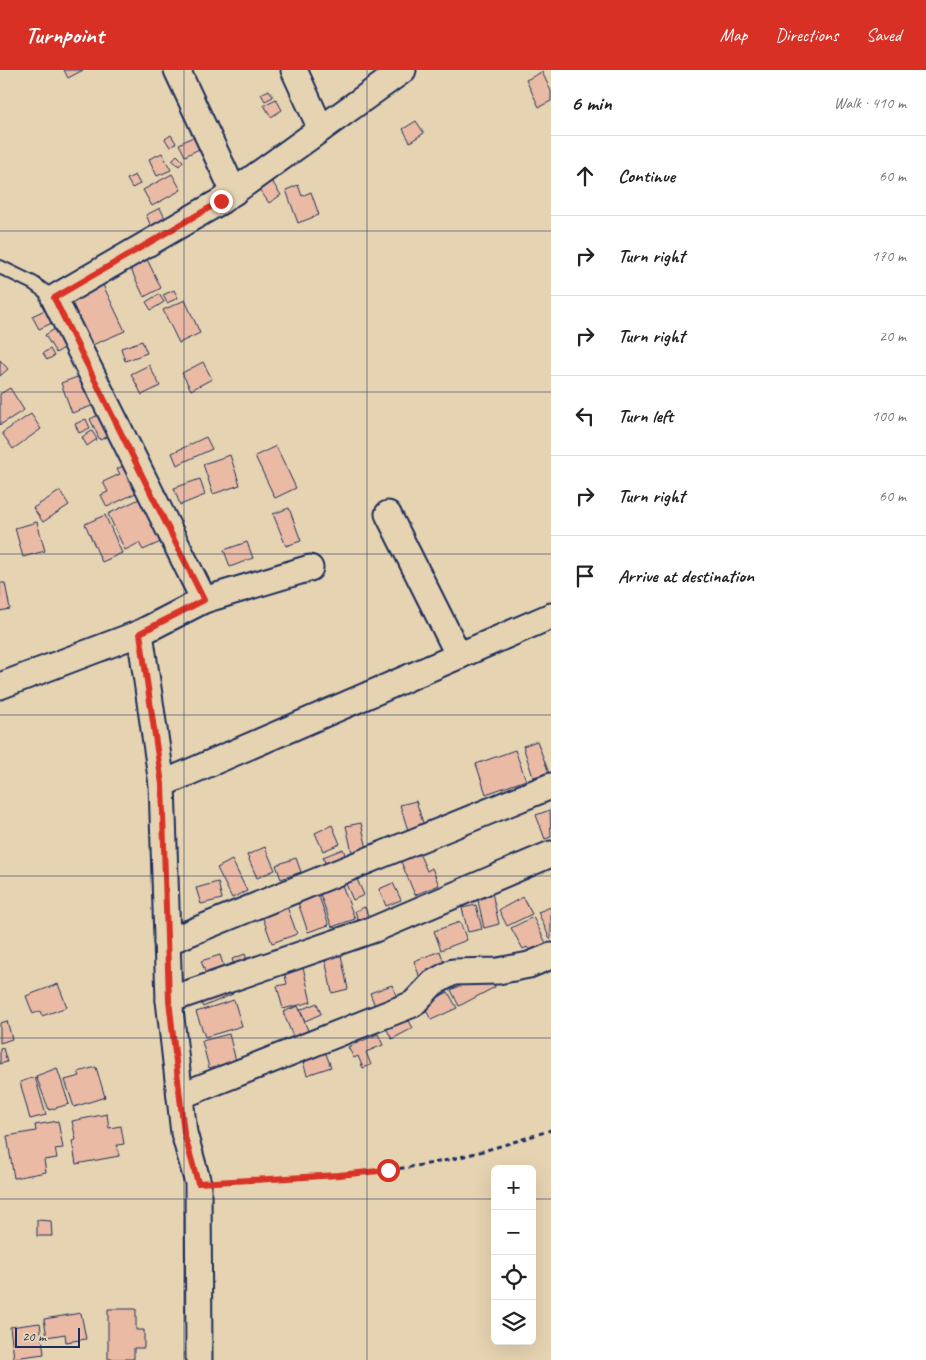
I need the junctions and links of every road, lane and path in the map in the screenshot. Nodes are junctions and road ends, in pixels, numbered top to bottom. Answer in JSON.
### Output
{"nodes":[{"id":1,"x":177,"y":70,"type":"edge"},
{"id":2,"x":294,"y":70,"type":"edge"},
{"id":3,"x":403,"y":70,"type":"edge"},
{"id":4,"x":321,"y":129,"type":"junction"},
{"id":5,"x":234,"y":192,"type":"junction"},
{"id":6,"x":0,"y":267,"type":"edge"},
{"id":7,"x":54,"y":298,"type":"junction"},
{"id":8,"x":388,"y":514,"type":"dead end"},
{"id":9,"x":310,"y":568,"type":"dead end"},
{"id":10,"x":204,"y":600,"type":"junction"},
{"id":11,"x":551,"y":616,"type":"edge"},
{"id":12,"x":140,"y":633,"type":"junction"},
{"id":13,"x":458,"y":656,"type":"junction"},
{"id":14,"x":0,"y":686,"type":"edge"},
{"id":15,"x":162,"y":784,"type":"junction"},
{"id":16,"x":551,"y":786,"type":"edge"},
{"id":17,"x":551,"y":854,"type":"edge"},
{"id":18,"x":167,"y":942,"type":"junction"},
{"id":19,"x":551,"y":956,"type":"edge"},
{"id":20,"x":169,"y":1000,"type":"junction"},
{"id":21,"x":180,"y":1096,"type":"junction"},
{"id":22,"x":551,"y":1130,"type":"edge"},
{"id":23,"x":198,"y":1183,"type":"junction"},
{"id":24,"x":199,"y":1360,"type":"edge"}],
"edges":[{"from":1,"to":5,"type":"street"},
{"from":2,"to":4,"type":"street"},
{"from":3,"to":4,"type":"street"},
{"from":4,"to":5,"type":"street"},
{"from":5,"to":7,"type":"street"},
{"from":6,"to":7,"type":"lane"},
{"from":7,"to":10,"type":"street"},
{"from":8,"to":13,"type":"street"},
{"from":9,"to":10,"type":"street"},
{"from":10,"to":12,"type":"street"},
{"from":11,"to":13,"type":"street"},
{"from":12,"to":14,"type":"street"},
{"from":12,"to":15,"type":"street"},
{"from":13,"to":15,"type":"street"},
{"from":15,"to":18,"type":"street"},
{"from":16,"to":18,"type":"street"},
{"from":17,"to":20,"type":"street"},
{"from":18,"to":20,"type":"street"},
{"from":19,"to":21,"type":"street"},
{"from":20,"to":21,"type":"street"},
{"from":21,"to":23,"type":"street"},
{"from":22,"to":23,"type":"path"},
{"from":23,"to":24,"type":"street"}]}
